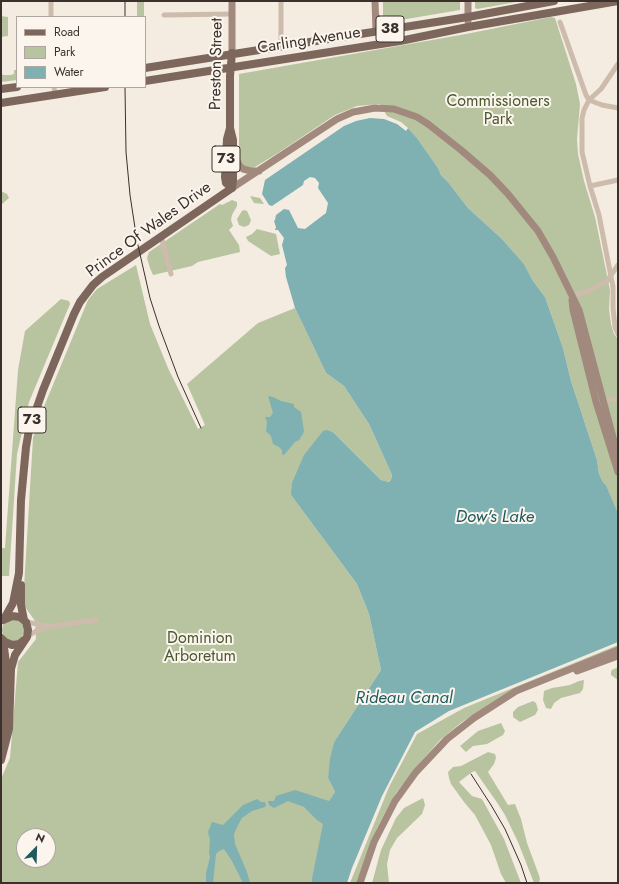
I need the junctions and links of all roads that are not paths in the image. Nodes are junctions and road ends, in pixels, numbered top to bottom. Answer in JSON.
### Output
{"nodes":[{"id":1,"x":51,"y":1,"type":"edge"},
{"id":2,"x":232,"y":1,"type":"edge"},
{"id":3,"x":281,"y":1,"type":"edge"},
{"id":4,"x":376,"y":1,"type":"edge"},
{"id":5,"x":468,"y":1,"type":"edge"},
{"id":6,"x":551,"y":1,"type":"edge"},
{"id":7,"x":618,"y":1,"type":"edge"},
{"id":8,"x":232,"y":14,"type":"junction"},
{"id":9,"x":164,"y":15,"type":"dead end"},
{"id":10,"x":51,"y":16,"type":"edge"},
{"id":11,"x":468,"y":17,"type":"junction"},
{"id":12,"x":560,"y":22,"type":"dead end"},
{"id":13,"x":468,"y":27,"type":"junction"},
{"id":14,"x":376,"y":31,"type":"junction"},
{"id":15,"x":281,"y":46,"type":"junction"},
{"id":16,"x":232,"y":53,"type":"junction"},
{"id":17,"x":618,"y":64,"type":"edge"},
{"id":18,"x":146,"y":68,"type":"edge"},
{"id":19,"x":230,"y":68,"type":"junction"},
{"id":20,"x":146,"y":81,"type":"edge"},
{"id":21,"x":16,"y":87,"type":"edge"},
{"id":22,"x":88,"y":88,"type":"edge"},
{"id":23,"x":1,"y":89,"type":"edge"},
{"id":24,"x":54,"y":90,"type":"edge"},
{"id":25,"x":589,"y":100,"type":"junction"},
{"id":26,"x":1,"y":103,"type":"edge"},
{"id":27,"x":618,"y":108,"type":"edge"},
{"id":28,"x":230,"y":128,"type":"junction"},
{"id":29,"x":233,"y":153,"type":"junction"},
{"id":30,"x":259,"y":170,"type":"junction"},
{"id":31,"x":618,"y":180,"type":"edge"},
{"id":32,"x":590,"y":186,"type":"junction"},
{"id":33,"x":232,"y":188,"type":"junction"},
{"id":34,"x":161,"y":236,"type":"junction"},
{"id":35,"x":618,"y":265,"type":"edge"},
{"id":36,"x":171,"y":274,"type":"dead end"},
{"id":37,"x":610,"y":275,"type":"junction"},
{"id":38,"x":572,"y":296,"type":"junction"},
{"id":39,"x":618,"y":334,"type":"edge"},
{"id":40,"x":618,"y":399,"type":"edge"},
{"id":41,"x":600,"y":402,"type":"junction"},
{"id":42,"x":618,"y":456,"type":"edge"},
{"id":43,"x":618,"y":472,"type":"edge"},
{"id":44,"x":18,"y":573,"type":"junction"},
{"id":45,"x":96,"y":620,"type":"dead end"},
{"id":46,"x":2,"y":621,"type":"edge"},
{"id":47,"x":25,"y":621,"type":"junction"},
{"id":48,"x":52,"y":626,"type":"junction"},
{"id":49,"x":26,"y":638,"type":"junction"},
{"id":50,"x":2,"y":639,"type":"edge"},
{"id":51,"x":618,"y":650,"type":"edge"},
{"id":52,"x":618,"y":656,"type":"edge"},
{"id":53,"x":504,"y":699,"type":"junction"},
{"id":54,"x":2,"y":756,"type":"edge"},
{"id":55,"x":360,"y":883,"type":"edge"}],
"edges":[{"from":1,"to":10,"type":"street"},
{"from":2,"to":8,"type":"main road","name":"Preston Street","number":"73"},
{"from":3,"to":15,"type":"street"},
{"from":4,"to":14,"type":"main road"},
{"from":5,"to":11,"type":"main road"},
{"from":6,"to":11,"type":"main road","name":"Carling Avenue","number":"38"},
{"from":7,"to":13,"type":"main road","name":"Carling Avenue","number":"38"},
{"from":8,"to":9,"type":"street"},
{"from":8,"to":16,"type":"main road","name":"Preston Street","number":"73"},
{"from":11,"to":13,"type":"main road"},
{"from":11,"to":14,"type":"main road","name":"Carling Avenue","number":"38"},
{"from":12,"to":25,"type":"street"},
{"from":13,"to":19,"type":"main road","name":"Carling Avenue","number":"38"},
{"from":14,"to":15,"type":"main road","name":"Carling Avenue","number":"38"},
{"from":15,"to":16,"type":"main road","name":"Carling Avenue","number":"38"},
{"from":16,"to":18,"type":"main road","name":"Carling Avenue","number":"38"},
{"from":16,"to":19,"type":"main road","name":"Preston Street","number":"73"},
{"from":17,"to":25,"type":"street"},
{"from":19,"to":20,"type":"main road","name":"Carling Avenue","number":"38"},
{"from":19,"to":28,"type":"main road","name":"Preston Street","number":"73"},
{"from":21,"to":23,"type":"main road"},
{"from":22,"to":24,"type":"main road"},
{"from":24,"to":26,"type":"main road"},
{"from":25,"to":27,"type":"street"},
{"from":25,"to":32,"type":"street"},
{"from":28,"to":29,"type":"main road","name":"Preston Street","number":"73"},
{"from":28,"to":33,"type":"main road","name":"Preston Street","number":"73"},
{"from":29,"to":30,"type":"main road"},
{"from":29,"to":33,"type":"main road","name":"Preston Street","number":"73"},
{"from":30,"to":33,"type":"main road"},
{"from":30,"to":38,"type":"main road"},
{"from":31,"to":32,"type":"street"},
{"from":32,"to":37,"type":"street"},
{"from":33,"to":34,"type":"main road","name":"Prince Of Wales Drive","number":"73"},
{"from":34,"to":36,"type":"street"},
{"from":34,"to":44,"type":"main road","name":"Prince Of Wales Drive","number":"73"},
{"from":35,"to":37,"type":"street"},
{"from":37,"to":38,"type":"street"},
{"from":37,"to":39,"type":"street"},
{"from":38,"to":41,"type":"main road"},
{"from":40,"to":41,"type":"street"},
{"from":41,"to":42,"type":"main road"},
{"from":41,"to":43,"type":"main road"},
{"from":44,"to":46,"type":"main road","name":"Prince Of Wales Drive","number":"73"},
{"from":44,"to":47,"type":"main road","name":"Prince Of Wales Drive","number":"73"},
{"from":45,"to":48,"type":"street"},
{"from":46,"to":47,"type":"main road","number":"73"},
{"from":47,"to":48,"type":"street"},
{"from":47,"to":49,"type":"main road","number":"73"},
{"from":48,"to":49,"type":"street"},
{"from":49,"to":50,"type":"main road"},
{"from":49,"to":54,"type":"main road"},
{"from":50,"to":54,"type":"main road"},
{"from":51,"to":53,"type":"main road"},
{"from":52,"to":53,"type":"main road"},
{"from":53,"to":55,"type":"main road"}]}
